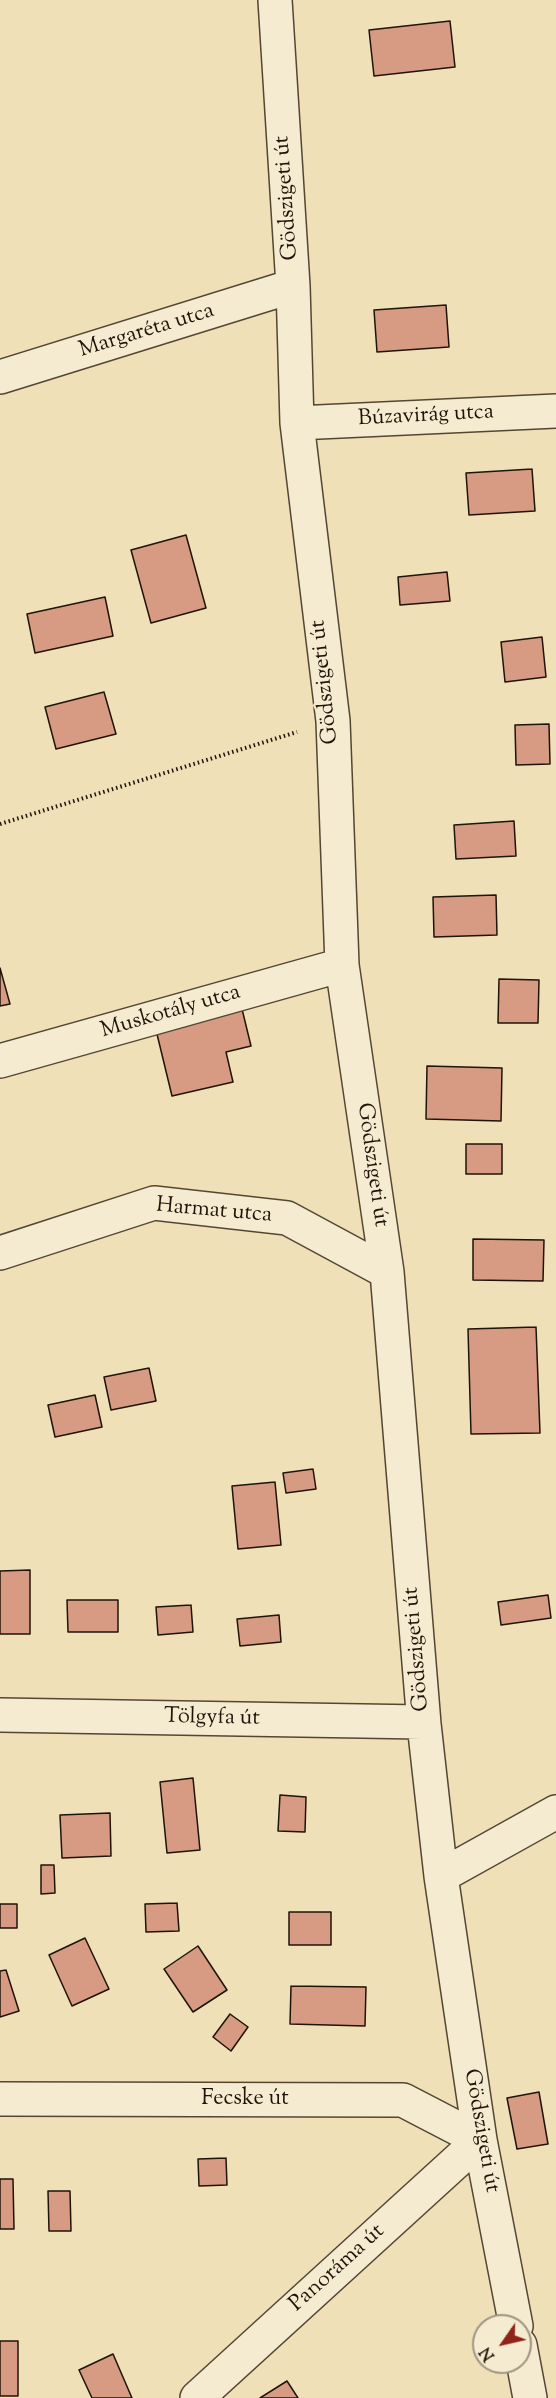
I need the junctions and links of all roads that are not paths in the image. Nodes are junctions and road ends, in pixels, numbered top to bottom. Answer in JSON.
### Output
{"nodes":[{"id":1,"x":275,"y":0,"type":"edge"},
{"id":2,"x":293,"y":286,"type":"junction"},
{"id":3,"x":0,"y":377,"type":"edge"},
{"id":4,"x":556,"y":411,"type":"edge"},
{"id":5,"x":297,"y":423,"type":"junction"},
{"id":6,"x":342,"y":964,"type":"junction"},
{"id":7,"x":0,"y":1061,"type":"edge"},
{"id":8,"x":0,"y":1253,"type":"edge"},
{"id":9,"x":387,"y":1272,"type":"junction"},
{"id":10,"x":0,"y":1715,"type":"edge"},
{"id":11,"x":424,"y":1724,"type":"junction"},
{"id":12,"x":556,"y":1812,"type":"edge"},
{"id":13,"x":441,"y":1876,"type":"junction"},
{"id":14,"x":0,"y":2099,"type":"edge"},
{"id":15,"x":480,"y":2140,"type":"junction"},
{"id":16,"x":514,"y":2314,"type":"edge"},
{"id":17,"x":525,"y":2374,"type":"edge"},
{"id":18,"x":197,"y":2398,"type":"edge"},
{"id":19,"x":530,"y":2398,"type":"edge"}],
"edges":[{"from":1,"to":2,"type":"street","name":"Gödszigeti út"},
{"from":2,"to":3,"type":"street","name":"Margaréta utca"},
{"from":2,"to":5,"type":"street","name":"Gödszigeti út"},
{"from":4,"to":5,"type":"street","name":"Búzavirág utca"},
{"from":5,"to":6,"type":"street","name":"Gödszigeti út"},
{"from":6,"to":7,"type":"street","name":"Muskotály utca"},
{"from":6,"to":9,"type":"street","name":"Gödszigeti út"},
{"from":8,"to":9,"type":"street","name":"Harmat utca"},
{"from":9,"to":11,"type":"street","name":"Gödszigeti út"},
{"from":10,"to":11,"type":"street","name":"Tölgyfa út"},
{"from":11,"to":13,"type":"street","name":"Gödszigeti út"},
{"from":12,"to":13,"type":"street"},
{"from":13,"to":15,"type":"street","name":"Gödszigeti út"},
{"from":14,"to":15,"type":"street","name":"Fecske út"},
{"from":15,"to":16,"type":"street","name":"Gödszigeti út"},
{"from":15,"to":18,"type":"street","name":"Panoráma út"},
{"from":17,"to":19,"type":"street"}]}
